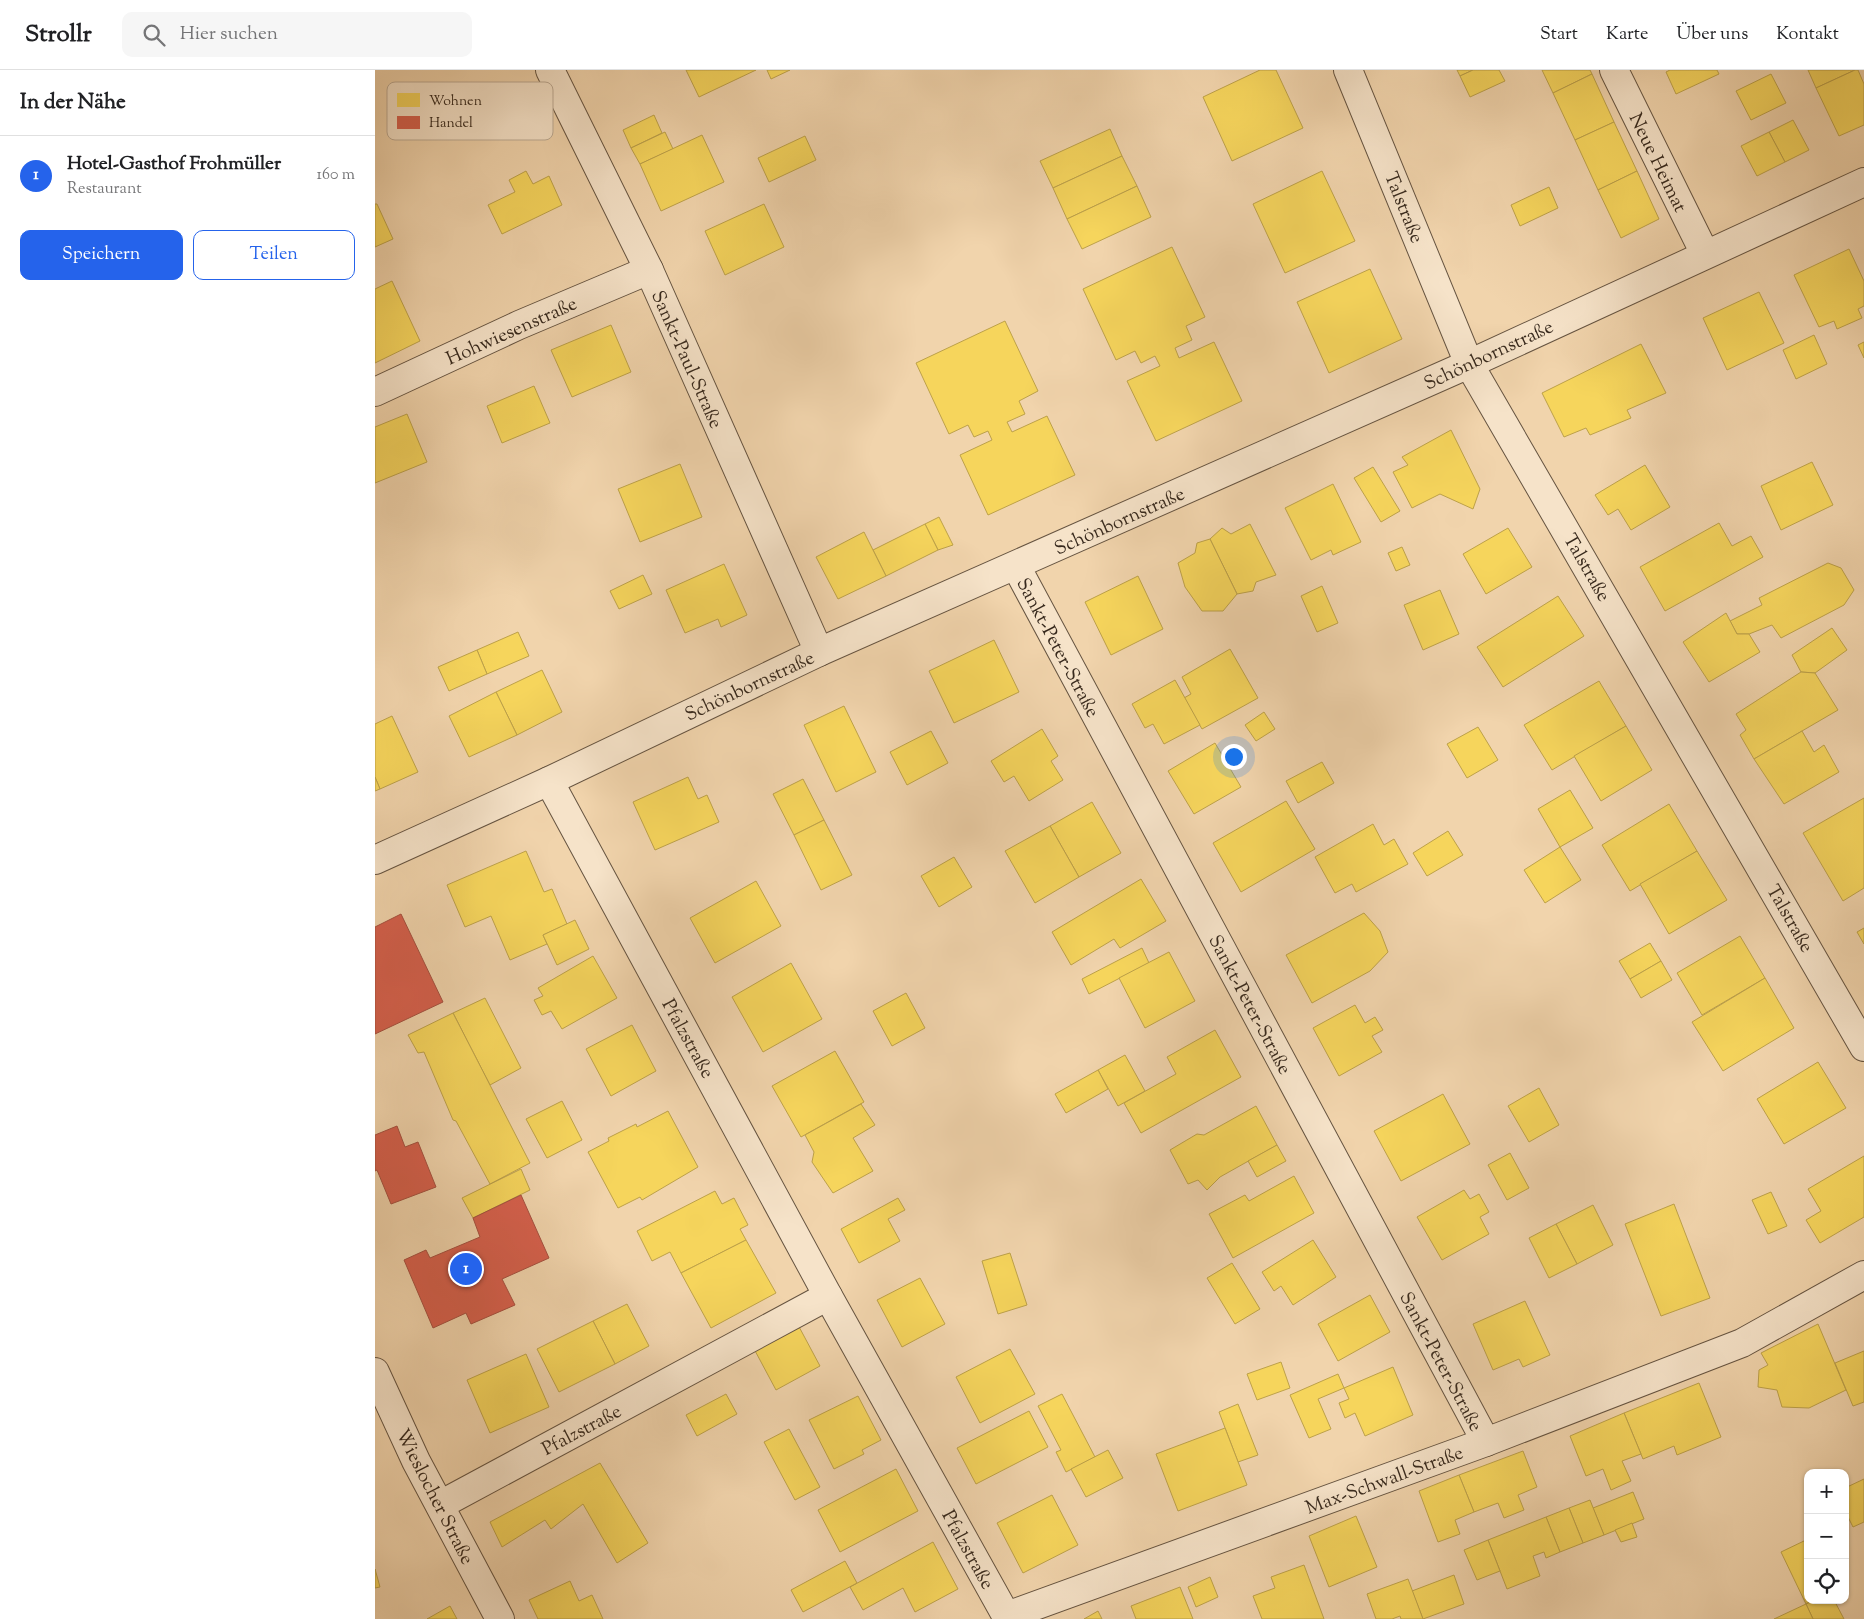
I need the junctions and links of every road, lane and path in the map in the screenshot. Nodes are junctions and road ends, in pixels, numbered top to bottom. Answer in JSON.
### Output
{"nodes":[{"id":1,"x":550,"y":70,"type":"edge"},
{"id":2,"x":1348,"y":70,"type":"edge"},
{"id":3,"x":1614,"y":70,"type":"edge"},
{"id":4,"x":1864,"y":182,"type":"edge"},
{"id":5,"x":1705,"y":254,"type":"junction"},
{"id":6,"x":649,"y":270,"type":"junction"},
{"id":7,"x":1469,"y":364,"type":"junction"},
{"id":8,"x":375,"y":392,"type":"edge"},
{"id":9,"x":1016,"y":566,"type":"junction"},
{"id":10,"x":819,"y":652,"type":"junction"},
{"id":11,"x":549,"y":781,"type":"junction"},
{"id":12,"x":375,"y":860,"type":"edge"},
{"id":13,"x":1864,"y":1047,"type":"edge"},
{"id":14,"x":1864,"y":1275,"type":"edge"},
{"id":15,"x":829,"y":1296,"type":"junction"},
{"id":16,"x":375,"y":1372,"type":"edge"},
{"id":17,"x":1486,"y":1442,"type":"junction"},
{"id":18,"x":440,"y":1505,"type":"junction"},
{"id":19,"x":1007,"y":1618,"type":"edge"},
{"id":20,"x":500,"y":1619,"type":"edge"}],
"edges":[{"from":1,"to":6,"type":"street","name":"Sankt-Paul-Straße"},
{"from":2,"to":7,"type":"street","name":"Talstraße"},
{"from":3,"to":5,"type":"street","name":"Neue Heimat"},
{"from":4,"to":5,"type":"street","name":"Schönbornstraße"},
{"from":5,"to":7,"type":"street","name":"Schönbornstraße"},
{"from":6,"to":8,"type":"street","name":"Hohwiesenstraße"},
{"from":6,"to":10,"type":"street","name":"Sankt-Paul-Straße"},
{"from":7,"to":9,"type":"street","name":"Schönbornstraße"},
{"from":7,"to":13,"type":"street","name":"Talstraße"},
{"from":9,"to":10,"type":"street","name":"Schönbornstraße"},
{"from":9,"to":17,"type":"street","name":"Sankt-Peter-Straße"},
{"from":10,"to":11,"type":"street","name":"Schönbornstraße"},
{"from":11,"to":12,"type":"street","name":"Schönbornstraße"},
{"from":11,"to":15,"type":"street","name":"Pfalzstraße"},
{"from":14,"to":17,"type":"street","name":"Max-Schwall-Straße"},
{"from":15,"to":18,"type":"street","name":"Pfalzstraße"},
{"from":15,"to":19,"type":"street","name":"Pfalzstraße"},
{"from":16,"to":18,"type":"street","name":"Wieslocher Straße"},
{"from":17,"to":19,"type":"street","name":"Max-Schwall-Straße"},
{"from":18,"to":20,"type":"street","name":"Wieslocher Straße"}]}
